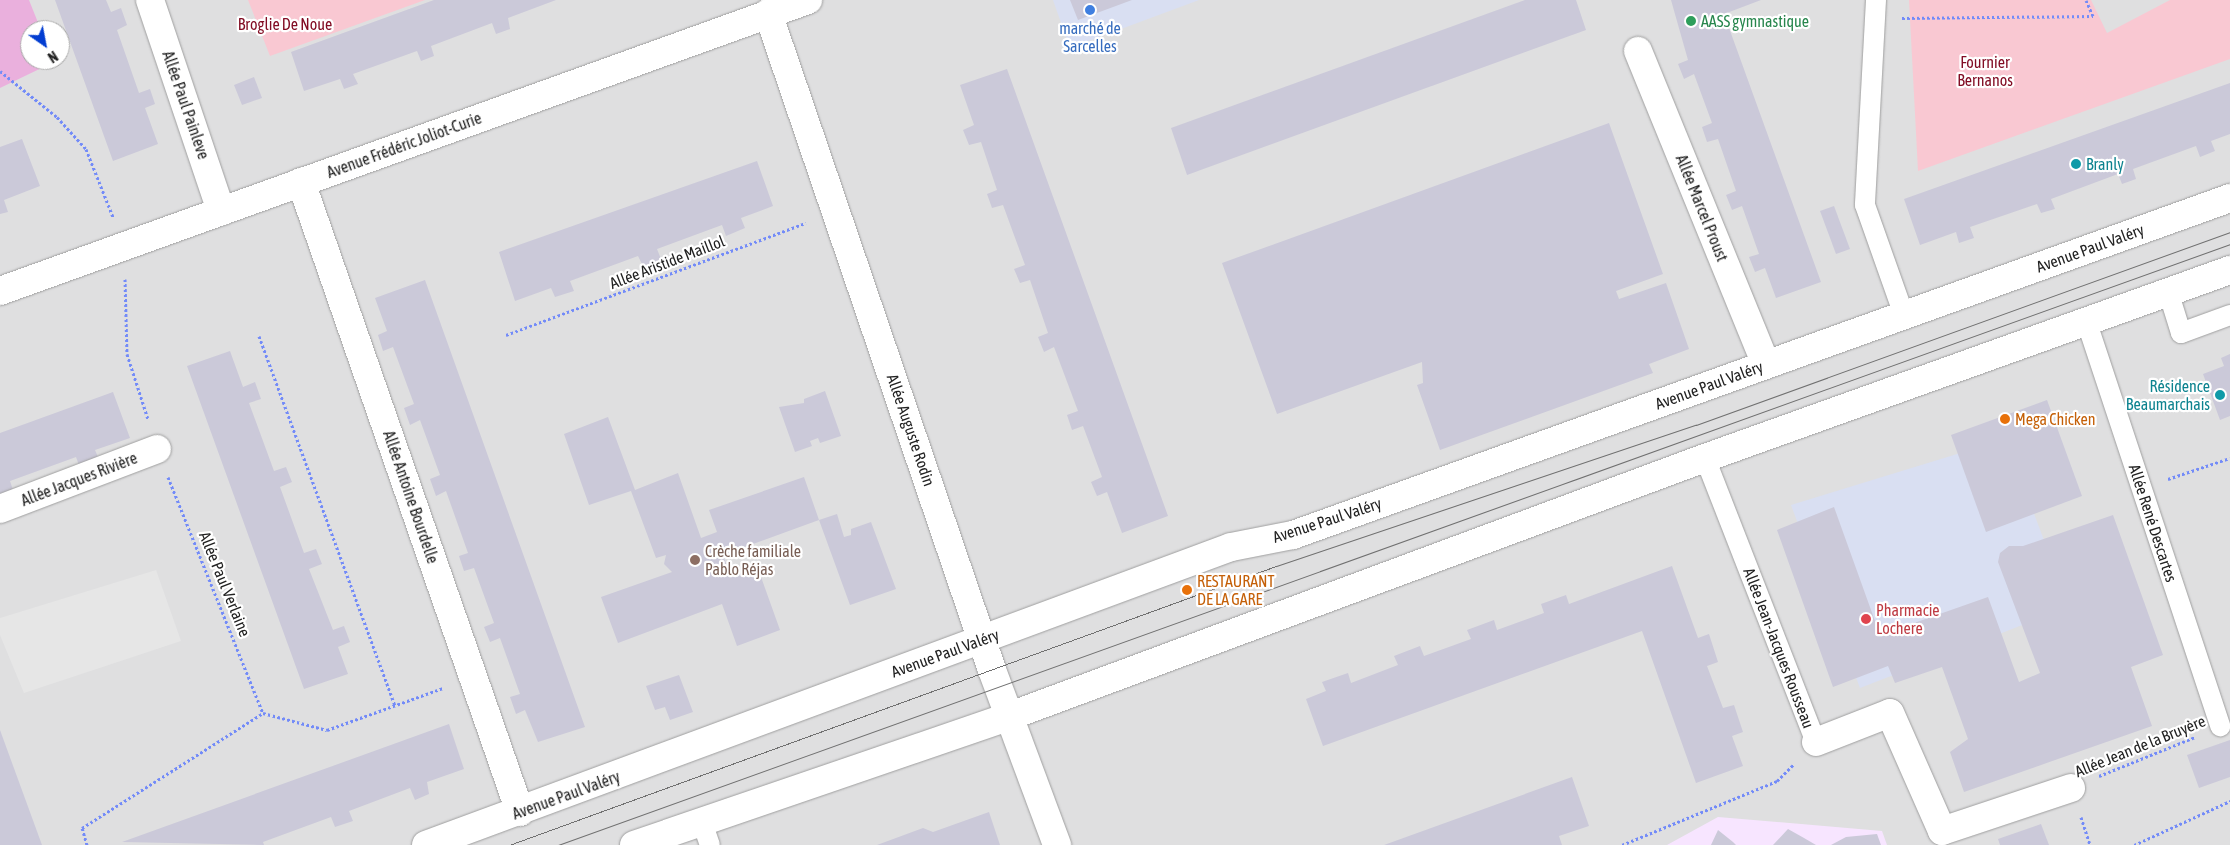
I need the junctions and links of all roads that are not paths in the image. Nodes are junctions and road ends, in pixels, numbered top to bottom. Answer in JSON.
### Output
{"nodes":[{"id":1,"x":150,"y":0,"type":"edge"},
{"id":2,"x":808,"y":0,"type":"edge"},
{"id":3,"x":1876,"y":9,"type":"edge"},
{"id":4,"x":768,"y":14,"type":"junction"},
{"id":5,"x":1638,"y":51,"type":"dead end"},
{"id":6,"x":301,"y":182,"type":"junction"},
{"id":7,"x":2230,"y":198,"type":"edge"},
{"id":8,"x":221,"y":211,"type":"junction"},
{"id":9,"x":2230,"y":270,"type":"edge"},
{"id":10,"x":0,"y":291,"type":"edge"},
{"id":11,"x":2168,"y":291,"type":"junction"},
{"id":12,"x":1904,"y":315,"type":"junction"},
{"id":13,"x":2230,"y":315,"type":"edge"},
{"id":14,"x":2086,"y":320,"type":"junction"},
{"id":15,"x":1766,"y":364,"type":"junction"},
{"id":16,"x":157,"y":449,"type":"road end"},
{"id":17,"x":1706,"y":458,"type":"junction"},
{"id":18,"x":0,"y":509,"type":"edge"},
{"id":19,"x":982,"y":640,"type":"junction"},
{"id":20,"x":1010,"y":716,"type":"junction"},
{"id":21,"x":2220,"y":726,"type":"road end"},
{"id":22,"x":1816,"y":742,"type":"joint"},
{"id":23,"x":2071,"y":788,"type":"road end"},
{"id":24,"x":520,"y":812,"type":"junction"},
{"id":25,"x":706,"y":833,"type":"edge"},
{"id":26,"x":426,"y":845,"type":"edge"},
{"id":27,"x":634,"y":845,"type":"edge"},
{"id":28,"x":1057,"y":845,"type":"edge"}],
"edges":[{"from":1,"to":8,"type":"street","name":"Allée Paul Painleve"},
{"from":2,"to":4,"type":"street","name":"Avenue Frédéric Joliot-Curie"},
{"from":3,"to":12,"type":"lane"},
{"from":4,"to":6,"type":"street","name":"Avenue Frédéric Joliot-Curie"},
{"from":4,"to":19,"type":"street","name":"Allée Auguste Rodin"},
{"from":5,"to":15,"type":"street","name":"Allée Marcel Proust"},
{"from":6,"to":8,"type":"street","name":"Avenue Frédéric Joliot-Curie"},
{"from":6,"to":24,"type":"street","name":"Allée Antoine Bourdelle"},
{"from":7,"to":12,"type":"street","name":"Avenue Paul Valéry"},
{"from":8,"to":10,"type":"street","name":"Avenue Frédéric Joliot-Curie"},
{"from":9,"to":11,"type":"street"},
{"from":11,"to":13,"type":"lane"},
{"from":11,"to":14,"type":"street"},
{"from":12,"to":15,"type":"street","name":"Avenue Paul Valéry"},
{"from":14,"to":17,"type":"street"},
{"from":14,"to":21,"type":"lane","name":"Allée René Descartes"},
{"from":15,"to":19,"type":"street","name":"Avenue Paul Valéry"},
{"from":16,"to":18,"type":"street","name":"Allée Jacques Rivière"},
{"from":17,"to":20,"type":"street"},
{"from":17,"to":22,"type":"lane","name":"Allée Jean-Jacques Rousseau"},
{"from":19,"to":20,"type":"street","name":"Allée Auguste Rodin"},
{"from":19,"to":24,"type":"street","name":"Avenue Paul Valéry"},
{"from":20,"to":25,"type":"street"},
{"from":20,"to":28,"type":"street","name":"Allée Auguste Rodin"},
{"from":22,"to":23,"type":"street"},
{"from":24,"to":26,"type":"street","name":"Avenue Paul Valéry"},
{"from":25,"to":27,"type":"street"}]}
